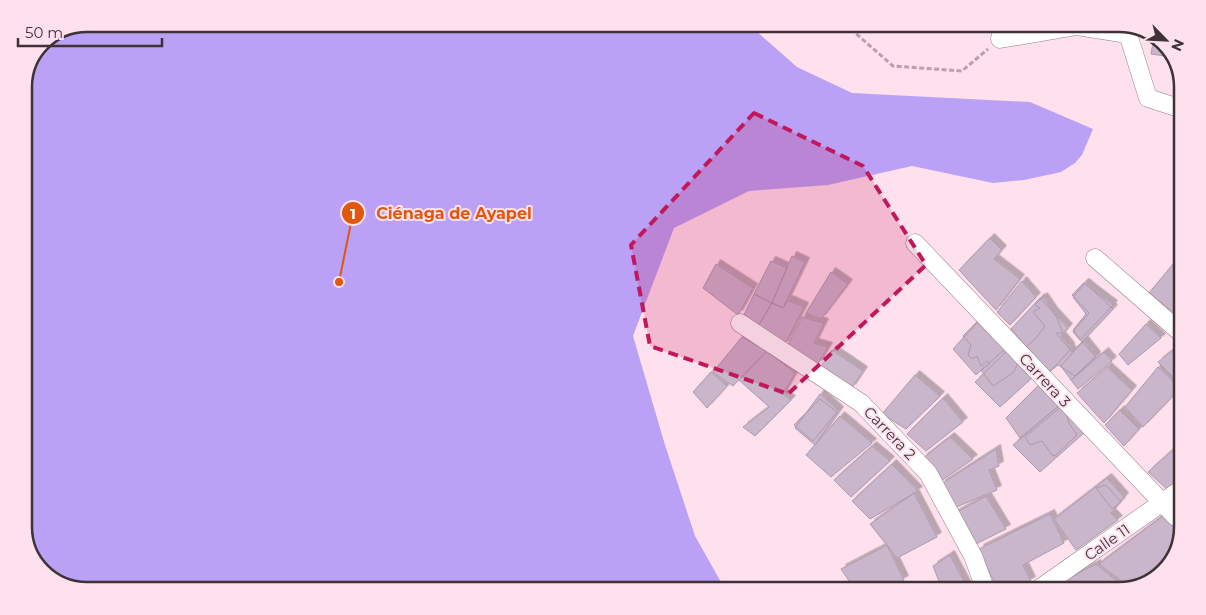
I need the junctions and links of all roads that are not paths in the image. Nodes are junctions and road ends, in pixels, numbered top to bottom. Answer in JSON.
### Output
{"nodes":[{"id":1,"x":1131,"y":34,"type":"edge"},
{"id":2,"x":1173,"y":105,"type":"edge"},
{"id":3,"x":915,"y":243,"type":"dead end"},
{"id":4,"x":1095,"y":258,"type":"dead end"},
{"id":5,"x":740,"y":323,"type":"dead end"},
{"id":6,"x":1174,"y":326,"type":"edge"},
{"id":7,"x":1174,"y":494,"type":"edge"},
{"id":8,"x":1162,"y":504,"type":"junction"},
{"id":9,"x":1174,"y":515,"type":"edge"},
{"id":10,"x":983,"y":582,"type":"edge"},
{"id":11,"x":1049,"y":582,"type":"edge"}],
"edges":[{"from":1,"to":2,"type":"street"},
{"from":3,"to":8,"type":"street","name":"Carrera 3"},
{"from":4,"to":6,"type":"street"},
{"from":5,"to":10,"type":"street","name":"Carrera 2"},
{"from":7,"to":8,"type":"street","name":"Calle 11"},
{"from":8,"to":9,"type":"street","name":"Carrera 3"},
{"from":8,"to":11,"type":"street","name":"Calle 11"}]}
